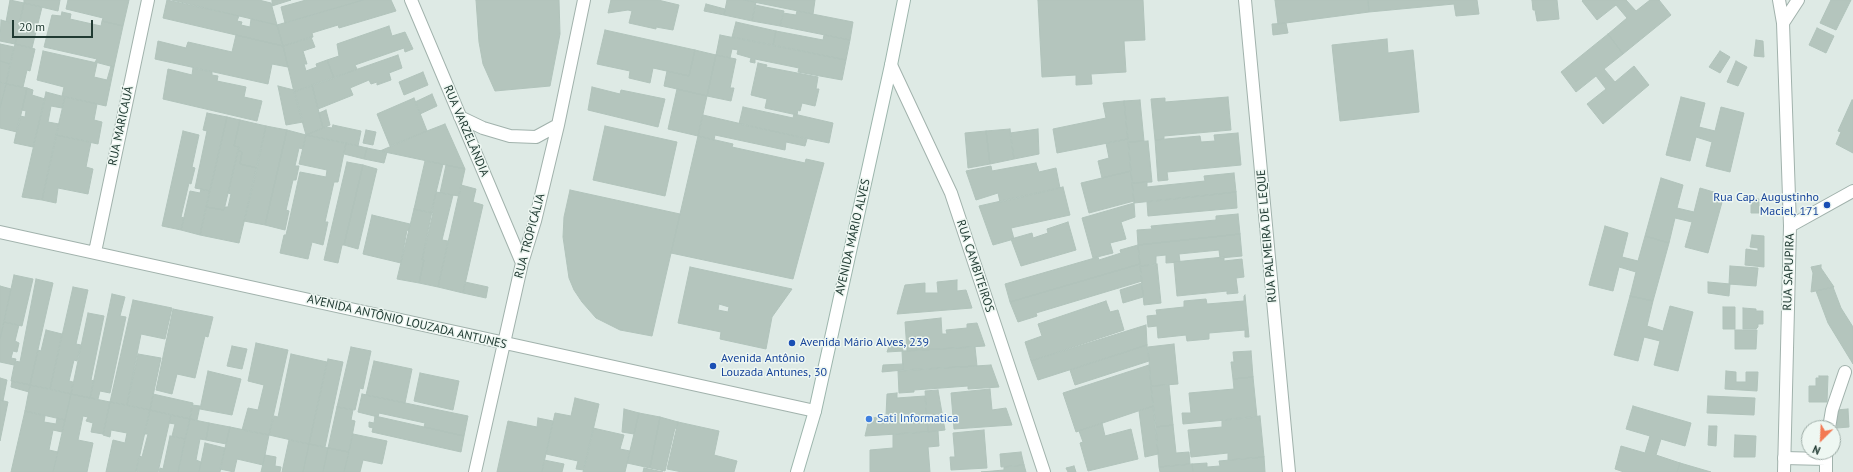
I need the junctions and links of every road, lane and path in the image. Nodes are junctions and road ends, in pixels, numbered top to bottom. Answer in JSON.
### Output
{"nodes":[{"id":1,"x":148,"y":0,"type":"edge"},
{"id":2,"x":411,"y":0,"type":"edge"},
{"id":3,"x":584,"y":0,"type":"edge"},
{"id":4,"x":904,"y":0,"type":"edge"},
{"id":5,"x":1244,"y":0,"type":"edge"},
{"id":6,"x":1779,"y":0,"type":"edge"},
{"id":7,"x":1798,"y":0,"type":"edge"},
{"id":8,"x":1783,"y":23,"type":"junction"},
{"id":9,"x":892,"y":65,"type":"junction"},
{"id":10,"x":460,"y":117,"type":"junction"},
{"id":11,"x":558,"y":125,"type":"junction"},
{"id":12,"x":1853,"y":191,"type":"edge"},
{"id":13,"x":1790,"y":226,"type":"junction"},
{"id":14,"x":0,"y":232,"type":"edge"},
{"id":15,"x":95,"y":252,"type":"junction"},
{"id":16,"x":522,"y":263,"type":"junction"},
{"id":17,"x":503,"y":344,"type":"junction"},
{"id":18,"x":1845,"y":372,"type":"dead end"},
{"id":19,"x":815,"y":411,"type":"junction"},
{"id":20,"x":1830,"y":420,"type":"edge"},
{"id":21,"x":1801,"y":457,"type":"edge"},
{"id":22,"x":1784,"y":458,"type":"junction"},
{"id":23,"x":1826,"y":460,"type":"edge"},
{"id":24,"x":475,"y":472,"type":"edge"},
{"id":25,"x":797,"y":472,"type":"edge"},
{"id":26,"x":1044,"y":472,"type":"edge"},
{"id":27,"x":1289,"y":472,"type":"edge"},
{"id":28,"x":1784,"y":472,"type":"edge"},
{"id":29,"x":1826,"y":472,"type":"edge"}],
"edges":[{"from":1,"to":15,"type":"street","name":"RUA MARICAUÁ"},
{"from":2,"to":10,"type":"street","name":"RUA VARZELÂNDIA"},
{"from":3,"to":11,"type":"street","name":"RUA TROPICÁLIA"},
{"from":4,"to":9,"type":"street","name":"AVENIDA MÁRIO ALVES"},
{"from":5,"to":27,"type":"street","name":"RUA PALMEIRA DE LEQUE"},
{"from":6,"to":8,"type":"street","name":"RUA SAPUPIRA"},
{"from":7,"to":8,"type":"street"},
{"from":8,"to":13,"type":"street","name":"RUA SAPUPIRA"},
{"from":9,"to":19,"type":"street","name":"AVENIDA MÁRIO ALVES"},
{"from":9,"to":26,"type":"street","name":"RUA CAMBITEIROS"},
{"from":10,"to":11,"type":"street"},
{"from":10,"to":16,"type":"street","name":"RUA VARZELÂNDIA"},
{"from":11,"to":16,"type":"street","name":"RUA TROPICÁLIA"},
{"from":12,"to":13,"type":"street"},
{"from":13,"to":22,"type":"street","name":"RUA SAPUPIRA"},
{"from":14,"to":15,"type":"street","name":"AVENIDA ANTÔNIO LOUZADA ANTUNES"},
{"from":15,"to":17,"type":"street","name":"AVENIDA ANTÔNIO LOUZADA ANTUNES"},
{"from":16,"to":17,"type":"street","name":"RUA TROPICÁLIA"},
{"from":17,"to":19,"type":"street","name":"AVENIDA ANTÔNIO LOUZADA ANTUNES"},
{"from":17,"to":24,"type":"street","name":"RUA TROPICÁLIA"},
{"from":18,"to":20,"type":"street"},
{"from":19,"to":25,"type":"street","name":"AVENIDA MÁRIO ALVES"},
{"from":21,"to":22,"type":"street"},
{"from":22,"to":28,"type":"street","name":"RUA SAPUPIRA"},
{"from":23,"to":29,"type":"street"}]}
